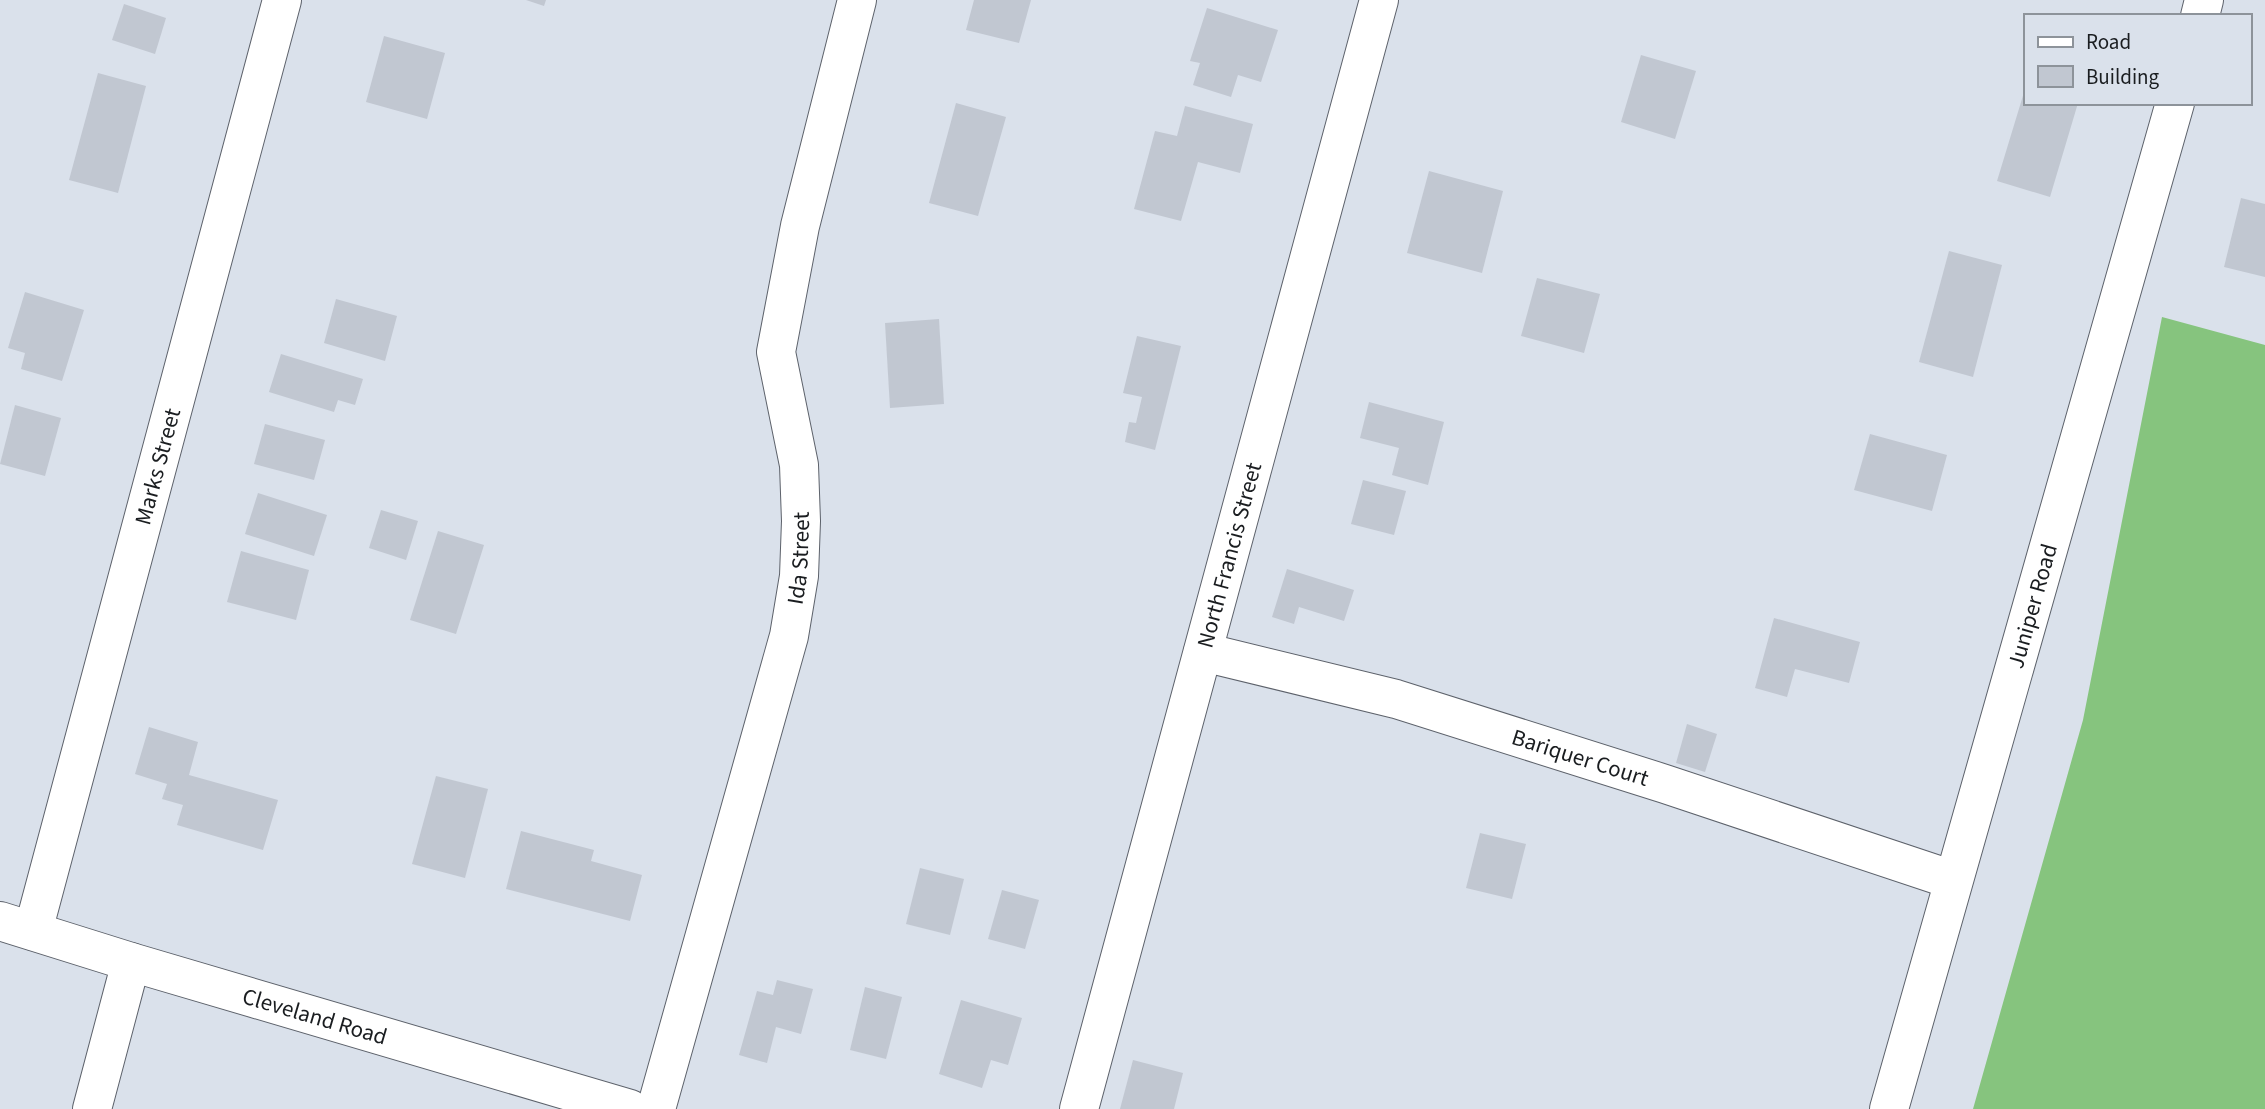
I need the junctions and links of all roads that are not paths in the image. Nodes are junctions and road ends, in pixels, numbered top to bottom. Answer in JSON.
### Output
{"nodes":[{"id":1,"x":282,"y":0,"type":"edge"},
{"id":2,"x":856,"y":0,"type":"edge"},
{"id":3,"x":1379,"y":0,"type":"edge"},
{"id":4,"x":2174,"y":105,"type":"edge"},
{"id":5,"x":1203,"y":652,"type":"junction"},
{"id":6,"x":1953,"y":880,"type":"junction"},
{"id":7,"x":16,"y":926,"type":"edge"},
{"id":8,"x":131,"y":962,"type":"junction"},
{"id":9,"x":92,"y":1109,"type":"edge"},
{"id":10,"x":629,"y":1109,"type":"edge"},
{"id":11,"x":656,"y":1109,"type":"edge"},
{"id":12,"x":1079,"y":1109,"type":"edge"},
{"id":13,"x":1889,"y":1109,"type":"edge"}],
"edges":[{"from":1,"to":7,"type":"street","name":"Marks Street"},
{"from":2,"to":11,"type":"street","name":"Ida Street"},
{"from":3,"to":5,"type":"street","name":"North Francis Street"},
{"from":4,"to":6,"type":"street","name":"Juniper Road"},
{"from":5,"to":6,"type":"street","name":"Bariquer Court"},
{"from":5,"to":12,"type":"street","name":"North Francis Street"},
{"from":6,"to":13,"type":"street","name":"Juniper Road"},
{"from":7,"to":8,"type":"street","name":"Cleveland Road"},
{"from":8,"to":9,"type":"street"},
{"from":8,"to":10,"type":"street","name":"Cleveland Road"}]}
